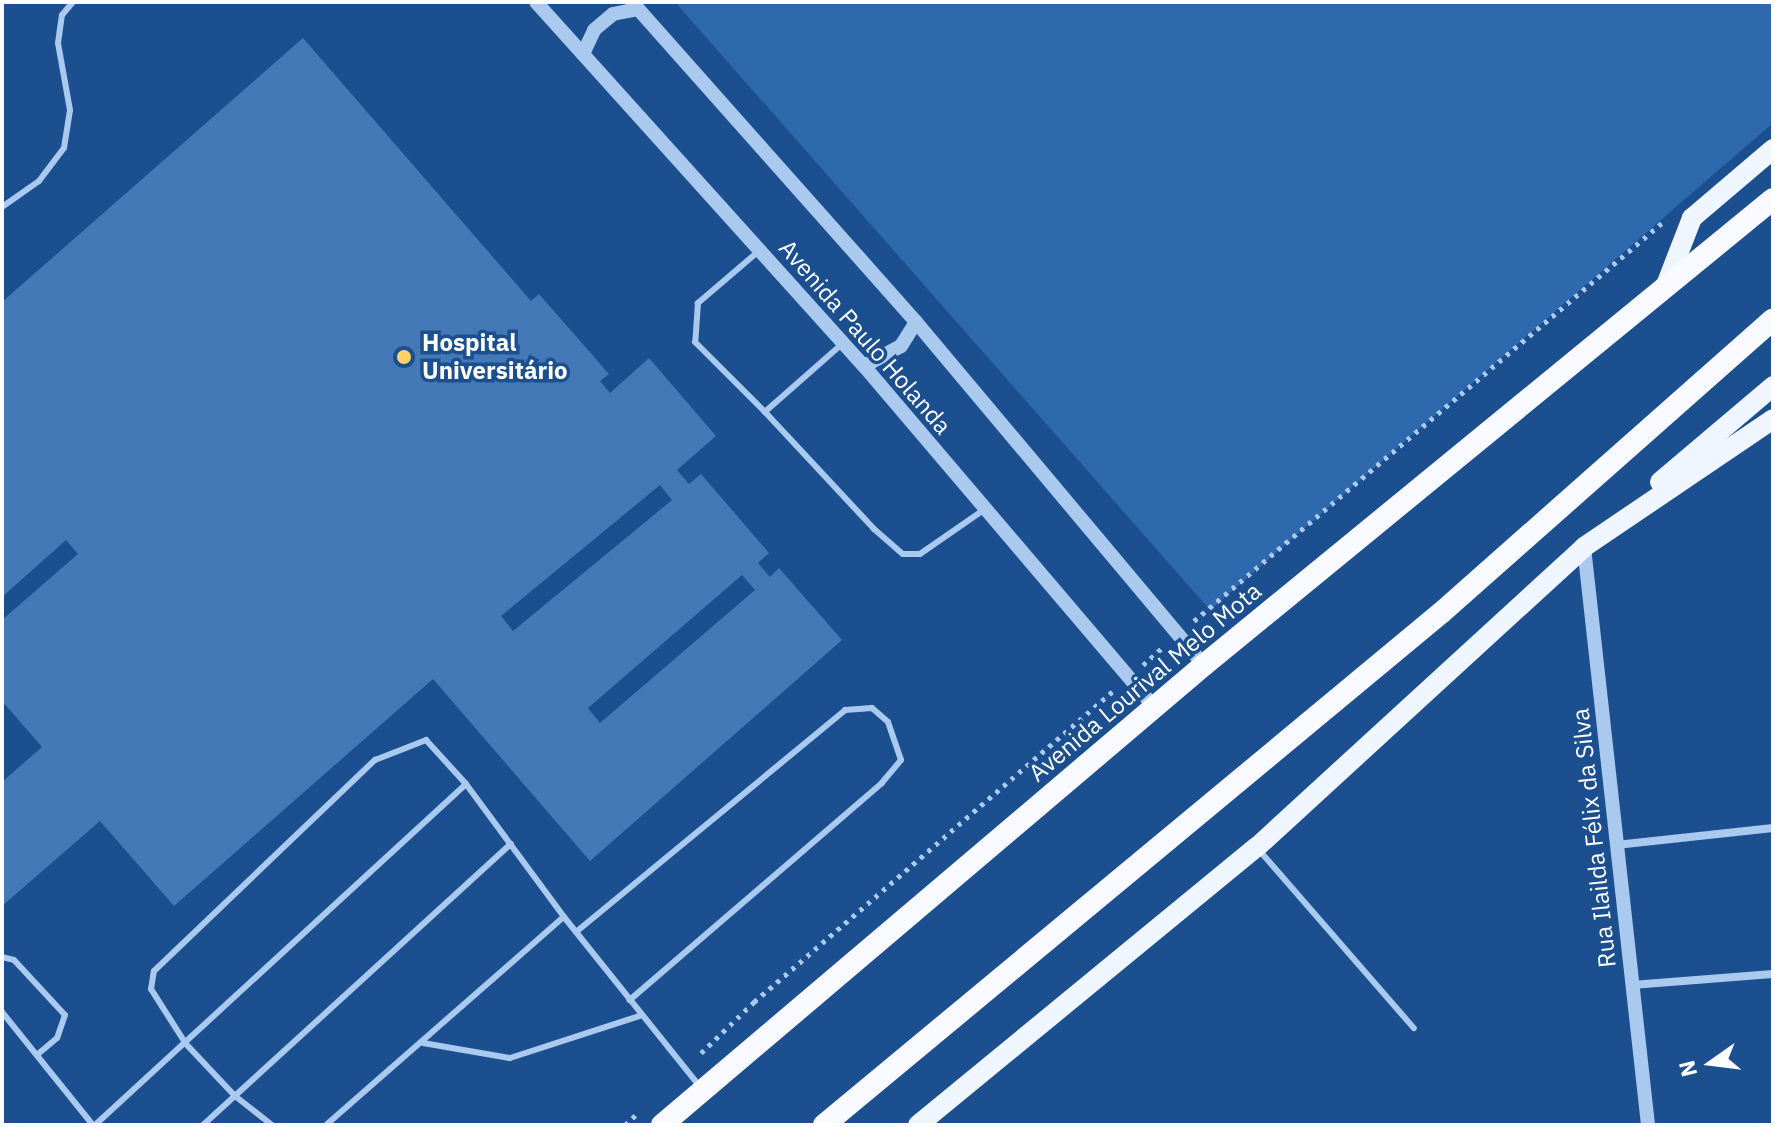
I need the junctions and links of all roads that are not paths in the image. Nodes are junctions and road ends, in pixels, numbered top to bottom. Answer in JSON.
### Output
{"nodes":[{"id":1,"x":73,"y":2,"type":"edge"},
{"id":2,"x":536,"y":2,"type":"edge"},
{"id":3,"x":635,"y":5,"type":"edge"},
{"id":4,"x":583,"y":54,"type":"junction"},
{"id":5,"x":1773,"y":149,"type":"edge"},
{"id":6,"x":1773,"y":199,"type":"edge"},
{"id":7,"x":2,"y":207,"type":"edge"},
{"id":8,"x":760,"y":250,"type":"junction"},
{"id":9,"x":1666,"y":285,"type":"junction"},
{"id":10,"x":1773,"y":319,"type":"edge"},
{"id":11,"x":916,"y":322,"type":"junction"},
{"id":12,"x":843,"y":343,"type":"junction"},
{"id":13,"x":864,"y":366,"type":"junction"},
{"id":14,"x":1773,"y":386,"type":"edge"},
{"id":15,"x":765,"y":412,"type":"junction"},
{"id":16,"x":1773,"y":419,"type":"edge"},
{"id":17,"x":985,"y":509,"type":"junction"},
{"id":18,"x":1584,"y":547,"type":"junction"},
{"id":19,"x":1204,"y":665,"type":"junction"},
{"id":20,"x":1154,"y":707,"type":"junction"},
{"id":21,"x":466,"y":784,"type":"junction"},
{"id":22,"x":1773,"y":828,"type":"edge"},
{"id":23,"x":511,"y":844,"type":"junction"},
{"id":24,"x":1615,"y":845,"type":"junction"},
{"id":25,"x":1257,"y":847,"type":"junction"},
{"id":26,"x":564,"y":917,"type":"junction"},
{"id":27,"x":576,"y":932,"type":"junction"},
{"id":28,"x":2,"y":957,"type":"edge"},
{"id":29,"x":1773,"y":974,"type":"edge"},
{"id":30,"x":1632,"y":985,"type":"junction"},
{"id":31,"x":630,"y":1000,"type":"junction"},
{"id":32,"x":2,"y":1012,"type":"edge"},
{"id":33,"x":642,"y":1015,"type":"junction"},
{"id":34,"x":1414,"y":1028,"type":"dead end"},
{"id":35,"x":423,"y":1043,"type":"junction"},
{"id":36,"x":186,"y":1044,"type":"junction"},
{"id":37,"x":37,"y":1055,"type":"junction"},
{"id":38,"x":702,"y":1090,"type":"junction"},
{"id":39,"x":235,"y":1096,"type":"junction"},
{"id":40,"x":94,"y":1125,"type":"edge"},
{"id":41,"x":203,"y":1125,"type":"edge"},
{"id":42,"x":272,"y":1125,"type":"edge"},
{"id":43,"x":326,"y":1125,"type":"edge"},
{"id":44,"x":662,"y":1125,"type":"edge"},
{"id":45,"x":824,"y":1125,"type":"edge"},
{"id":46,"x":918,"y":1125,"type":"edge"},
{"id":47,"x":1648,"y":1125,"type":"edge"}],
"edges":[{"from":1,"to":7,"type":"lane"},
{"from":2,"to":4,"type":"street","name":"Avenida Paulo Holanda"},
{"from":3,"to":4,"type":"street"},
{"from":3,"to":11,"type":"street","name":"Avenida Paulo Holanda"},
{"from":4,"to":8,"type":"street","name":"Avenida Paulo Holanda"},
{"from":5,"to":9,"type":"main road","name":"Avenida Lourival Melo Mota"},
{"from":6,"to":9,"type":"highway","name":"Avenida Lourival Melo Mota"},
{"from":8,"to":12,"type":"street","name":"Avenida Paulo Holanda"},
{"from":8,"to":15,"type":"lane"},
{"from":9,"to":19,"type":"highway","name":"Avenida Lourival Melo Mota"},
{"from":10,"to":45,"type":"highway"},
{"from":11,"to":13,"type":"street"},
{"from":11,"to":19,"type":"street","name":"Avenida Paulo Holanda"},
{"from":12,"to":13,"type":"street","name":"Avenida Paulo Holanda"},
{"from":12,"to":15,"type":"lane"},
{"from":13,"to":17,"type":"street","name":"Avenida Paulo Holanda"},
{"from":14,"to":18,"type":"main road"},
{"from":15,"to":17,"type":"lane"},
{"from":16,"to":18,"type":"main road"},
{"from":17,"to":20,"type":"street","name":"Avenida Paulo Holanda"},
{"from":18,"to":24,"type":"street","name":"Rua Ilailda Félix da Silva"},
{"from":18,"to":25,"type":"main road"},
{"from":19,"to":20,"type":"highway","name":"Avenida Lourival Melo Mota"},
{"from":20,"to":38,"type":"highway","name":"Avenida Lourival Melo Mota"},
{"from":21,"to":23,"type":"lane"},
{"from":21,"to":36,"type":"lane"},
{"from":21,"to":36,"type":"lane"},
{"from":22,"to":24,"type":"street"},
{"from":23,"to":26,"type":"lane"},
{"from":23,"to":39,"type":"lane"},
{"from":24,"to":30,"type":"street","name":"Rua Ilailda Félix da Silva"},
{"from":25,"to":34,"type":"lane"},
{"from":25,"to":46,"type":"main road"},
{"from":26,"to":27,"type":"lane"},
{"from":26,"to":35,"type":"lane"},
{"from":27,"to":31,"type":"lane"},
{"from":27,"to":31,"type":"lane"},
{"from":28,"to":37,"type":"lane"},
{"from":29,"to":30,"type":"street"},
{"from":30,"to":47,"type":"street","name":"Rua Ilailda Félix da Silva"},
{"from":31,"to":33,"type":"lane"},
{"from":32,"to":37,"type":"lane"},
{"from":33,"to":35,"type":"lane"},
{"from":33,"to":38,"type":"lane"},
{"from":35,"to":43,"type":"lane"},
{"from":36,"to":39,"type":"lane"},
{"from":36,"to":40,"type":"lane"},
{"from":37,"to":40,"type":"lane"},
{"from":38,"to":44,"type":"highway","name":"Avenida Lourival Melo Mota"},
{"from":39,"to":41,"type":"lane"},
{"from":39,"to":42,"type":"lane"}]}
